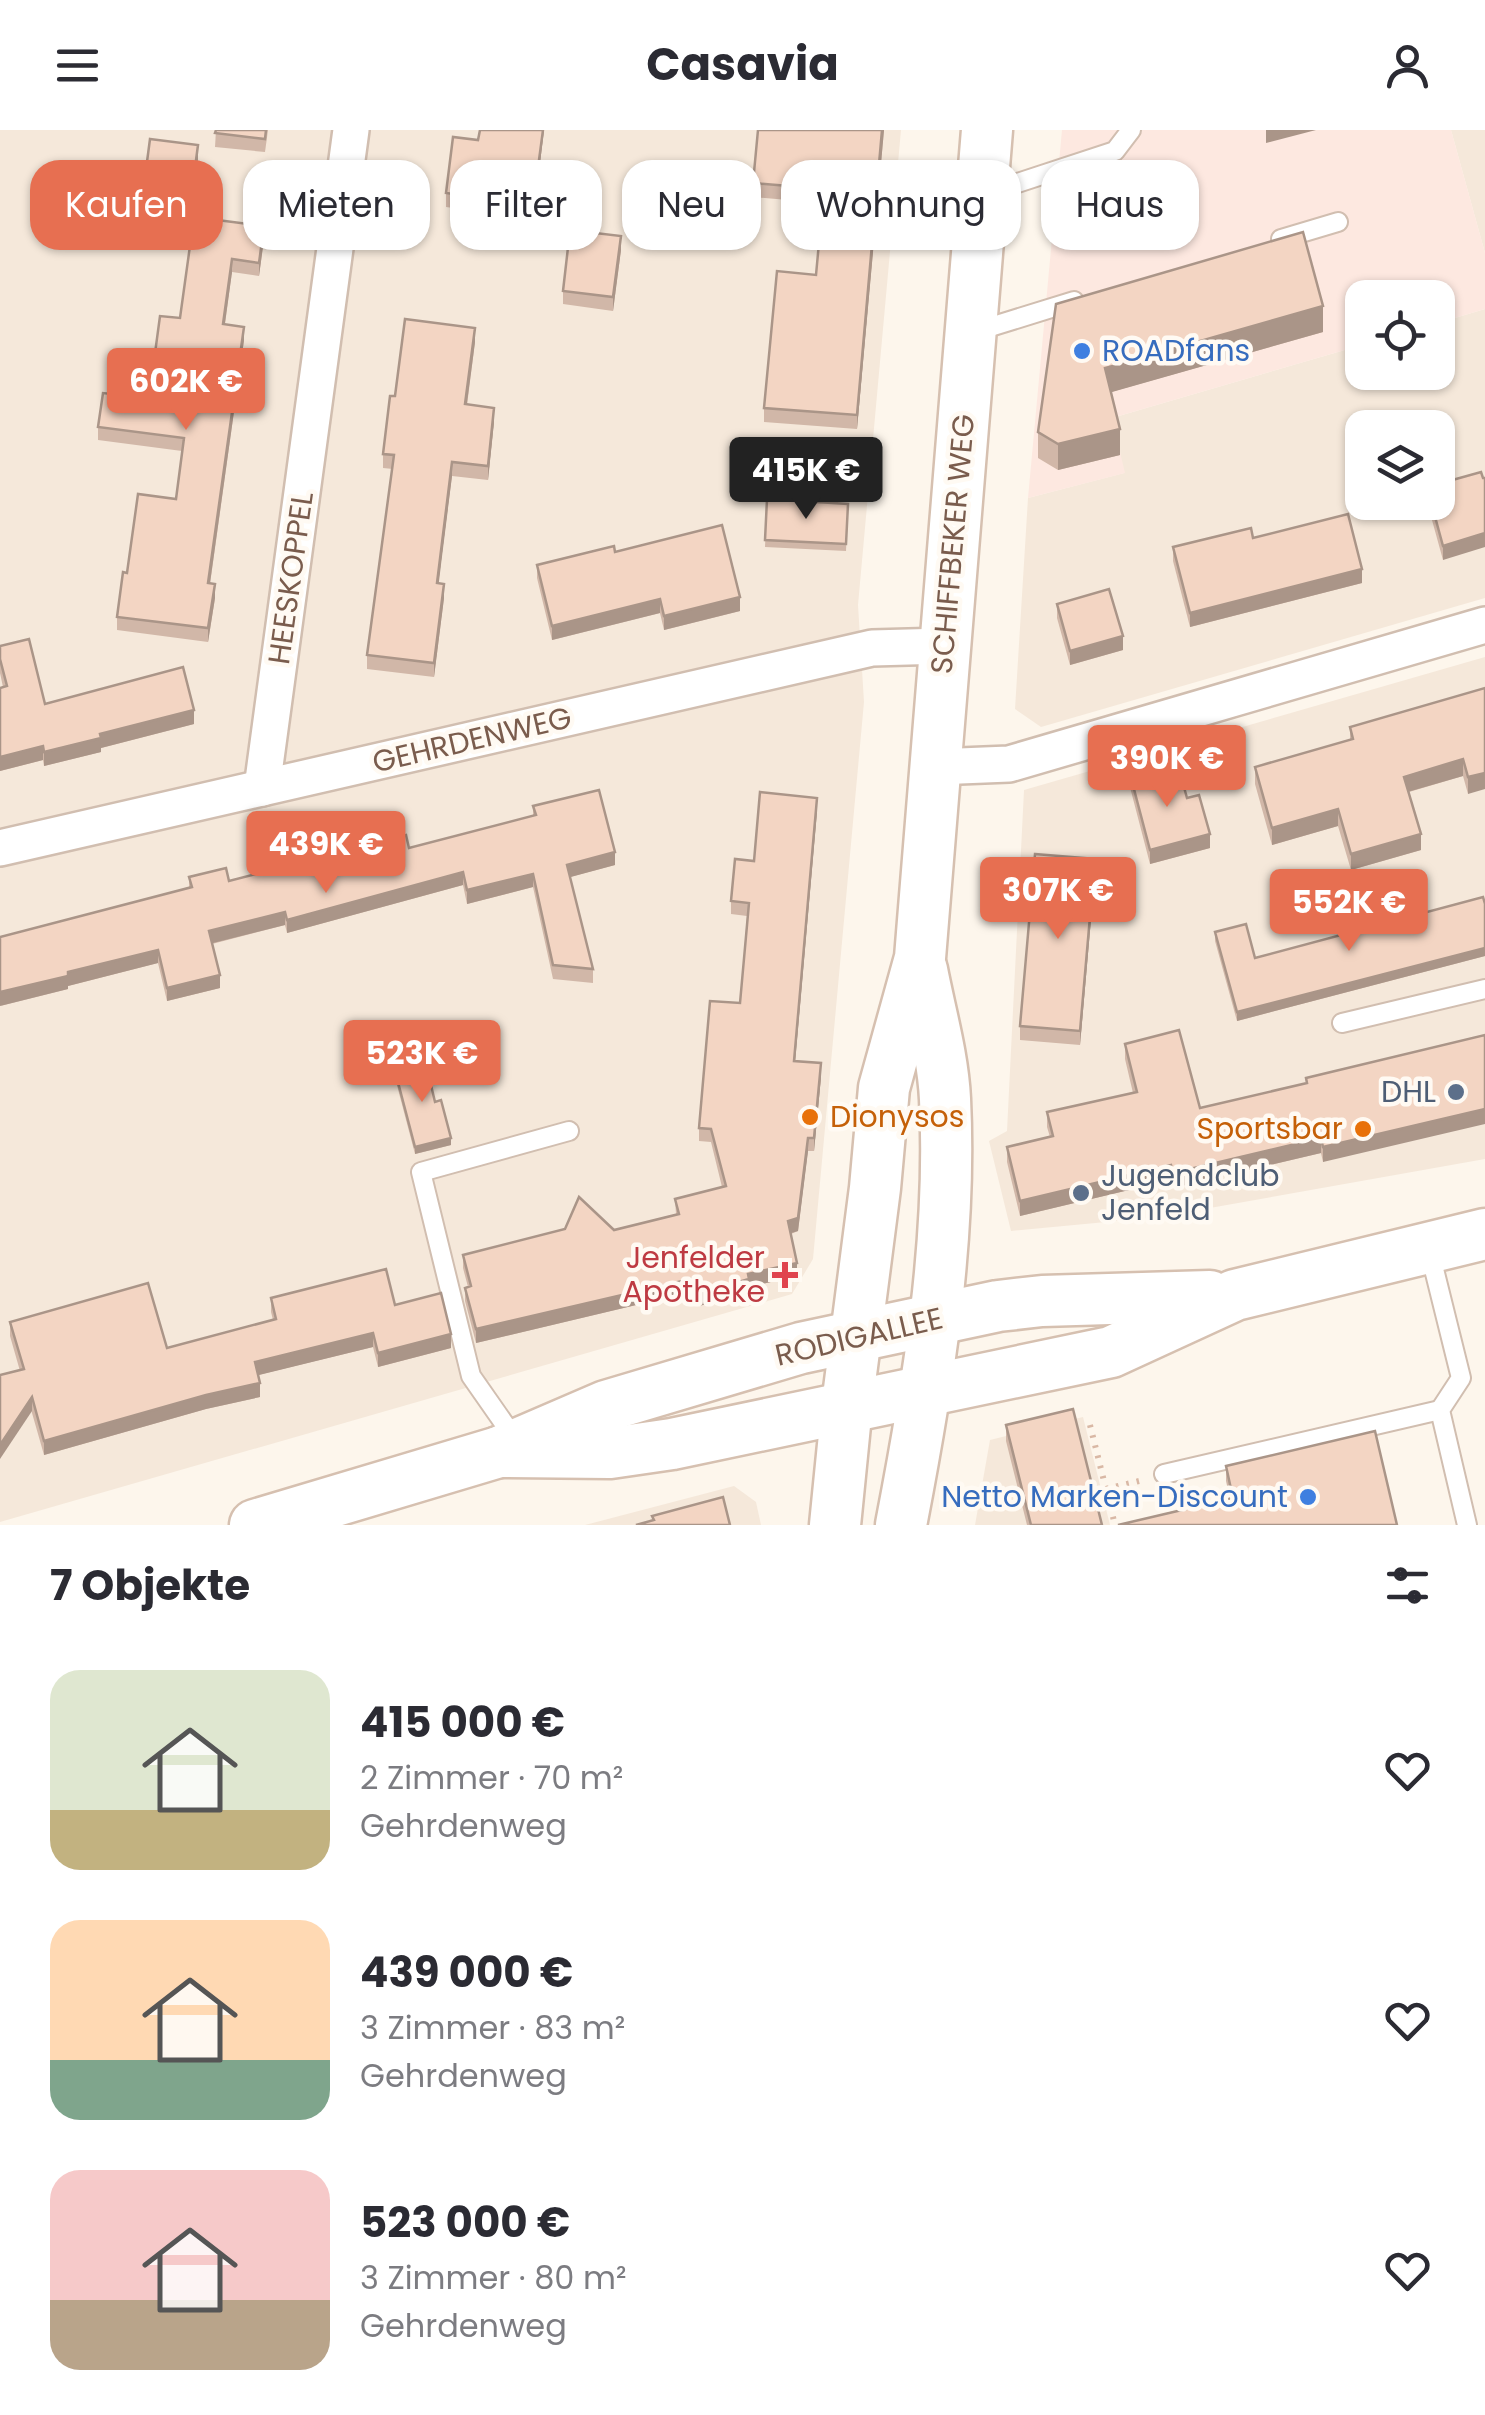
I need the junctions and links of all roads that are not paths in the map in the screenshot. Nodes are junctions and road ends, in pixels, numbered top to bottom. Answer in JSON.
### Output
{"nodes":[{"id":1,"x":351,"y":130,"type":"edge"},
{"id":2,"x":987,"y":130,"type":"edge"},
{"id":3,"x":1131,"y":130,"type":"edge"},
{"id":4,"x":985,"y":160,"type":"edge"},
{"id":5,"x":1021,"y":181,"type":"edge"},
{"id":6,"x":1338,"y":222,"type":"dead end"},
{"id":7,"x":1264,"y":244,"type":"edge"},
{"id":8,"x":978,"y":250,"type":"edge"},
{"id":9,"x":1099,"y":294,"type":"edge"},
{"id":10,"x":971,"y":333,"type":"junction"},
{"id":11,"x":1485,"y":624,"type":"edge"},
{"id":12,"x":945,"y":646,"type":"junction"},
{"id":13,"x":935,"y":768,"type":"junction"},
{"id":14,"x":262,"y":788,"type":"junction"},
{"id":15,"x":0,"y":848,"type":"edge"},
{"id":16,"x":920,"y":958,"type":"junction"},
{"id":17,"x":1485,"y":989,"type":"edge"},
{"id":18,"x":1342,"y":1023,"type":"dead end"},
{"id":19,"x":569,"y":1131,"type":"dead end"},
{"id":20,"x":1485,"y":1234,"type":"edge"},
{"id":21,"x":1428,"y":1248,"type":"junction"},
{"id":22,"x":1235,"y":1295,"type":"junction"},
{"id":23,"x":935,"y":1318,"type":"junction"},
{"id":24,"x":858,"y":1335,"type":"junction"},
{"id":25,"x":924,"y":1389,"type":"junction"},
{"id":26,"x":847,"y":1405,"type":"junction"},
{"id":27,"x":1440,"y":1410,"type":"junction"},
{"id":28,"x":509,"y":1448,"type":"junction"},
{"id":29,"x":1164,"y":1474,"type":"dead end"},
{"id":30,"x":255,"y":1525,"type":"edge"},
{"id":31,"x":835,"y":1525,"type":"edge"},
{"id":32,"x":901,"y":1525,"type":"edge"},
{"id":33,"x":1467,"y":1525,"type":"edge"}],
"edges":[{"from":1,"to":14,"type":"street","name":"HEESKOPPEL"},
{"from":2,"to":4,"type":"main road","name":"SCHIFFBEKER WEG"},
{"from":3,"to":5,"type":"lane"},
{"from":6,"to":7,"type":"lane"},
{"from":8,"to":10,"type":"main road","name":"SCHIFFBEKER WEG"},
{"from":9,"to":10,"type":"lane"},
{"from":10,"to":12,"type":"main road","name":"SCHIFFBEKER WEG"},
{"from":11,"to":13,"type":"street"},
{"from":12,"to":13,"type":"main road","name":"SCHIFFBEKER WEG"},
{"from":12,"to":14,"type":"street","name":"GEHRDENWEG"},
{"from":13,"to":16,"type":"main road","name":"SCHIFFBEKER WEG"},
{"from":14,"to":15,"type":"street","name":"GEHRDENWEG"},
{"from":16,"to":23,"type":"main road","name":"SCHIFFBEKER WEG"},
{"from":16,"to":24,"type":"main road","name":"SCHIFFBEKER WEG"},
{"from":17,"to":18,"type":"lane"},
{"from":19,"to":28,"type":"lane"},
{"from":20,"to":21,"type":"main road","name":"RODIGALLEE"},
{"from":21,"to":22,"type":"main road","name":"RODIGALLEE"},
{"from":21,"to":27,"type":"lane"},
{"from":22,"to":23,"type":"main road","name":"RODIGALLEE"},
{"from":22,"to":25,"type":"main road","name":"RODIGALLEE"},
{"from":23,"to":24,"type":"main road","name":"RODIGALLEE"},
{"from":23,"to":25,"type":"main road","name":"SCHIFFBEKER WEG"},
{"from":24,"to":26,"type":"main road","name":"SCHIFFBEKER WEG"},
{"from":24,"to":28,"type":"main road","name":"RODIGALLEE"},
{"from":25,"to":26,"type":"main road","name":"RODIGALLEE"},
{"from":25,"to":32,"type":"main road","name":"SCHIFFBEKER WEG"},
{"from":26,"to":28,"type":"main road","name":"RODIGALLEE"},
{"from":26,"to":31,"type":"main road","name":"SCHIFFBEKER WEG"},
{"from":27,"to":29,"type":"lane"},
{"from":27,"to":33,"type":"lane"},
{"from":28,"to":30,"type":"main road","name":"RODIGALLEE"}]}
